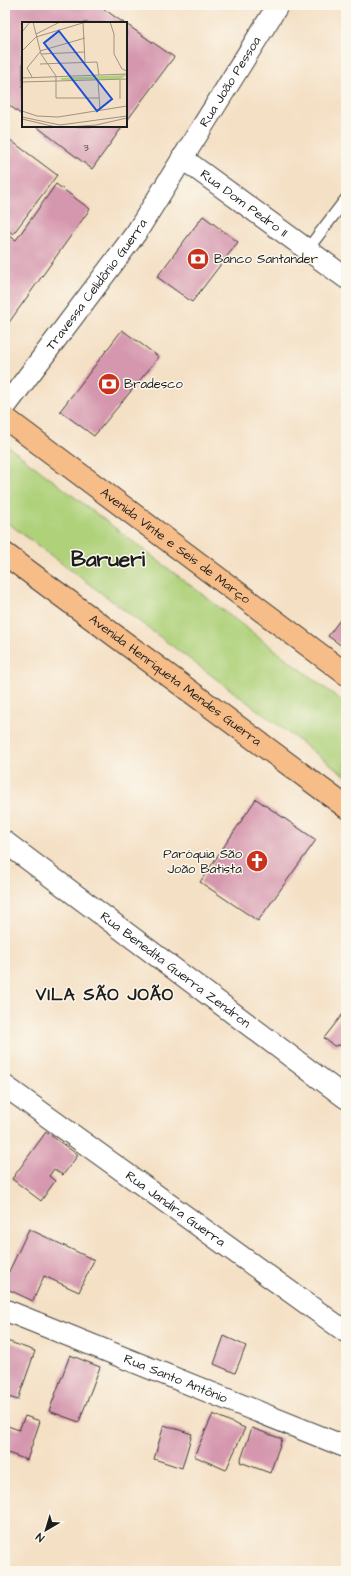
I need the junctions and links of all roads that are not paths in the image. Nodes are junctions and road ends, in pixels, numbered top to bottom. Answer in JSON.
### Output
{"nodes":[{"id":1,"x":278,"y":5,"type":"edge"},
{"id":2,"x":182,"y":158,"type":"junction"},
{"id":3,"x":346,"y":199,"type":"edge"},
{"id":4,"x":308,"y":250,"type":"junction"},
{"id":5,"x":346,"y":278,"type":"edge"},
{"id":6,"x":5,"y":407,"type":"edge"},
{"id":7,"x":5,"y":418,"type":"edge"},
{"id":8,"x":5,"y":554,"type":"edge"},
{"id":9,"x":346,"y":674,"type":"edge"},
{"id":10,"x":346,"y":806,"type":"edge"},
{"id":11,"x":5,"y":842,"type":"edge"},
{"id":12,"x":5,"y":1086,"type":"edge"},
{"id":13,"x":346,"y":1098,"type":"edge"},
{"id":14,"x":5,"y":1310,"type":"edge"},
{"id":15,"x":346,"y":1332,"type":"edge"},
{"id":16,"x":346,"y":1447,"type":"edge"}],
"edges":[{"from":1,"to":2,"type":"street","name":"Rua João Pessoa"},
{"from":2,"to":4,"type":"street","name":"Rua Dom Pedro II"},
{"from":2,"to":6,"type":"street","name":"Travessa Celidônio Guerra"},
{"from":3,"to":4,"type":"lane"},
{"from":4,"to":5,"type":"street","name":"Rua Dom Pedro II"},
{"from":7,"to":9,"type":"main road","name":"Avenida Vinte e Seis de Março"},
{"from":8,"to":10,"type":"main road","name":"Avenida Henriqueta Mendes Guerra"},
{"from":11,"to":13,"type":"street","name":"Rua Benedita Guerra Zendron"},
{"from":12,"to":15,"type":"street","name":"Rua Jandira Guerra"},
{"from":14,"to":16,"type":"street","name":"Rua Santo Antônio"}]}
